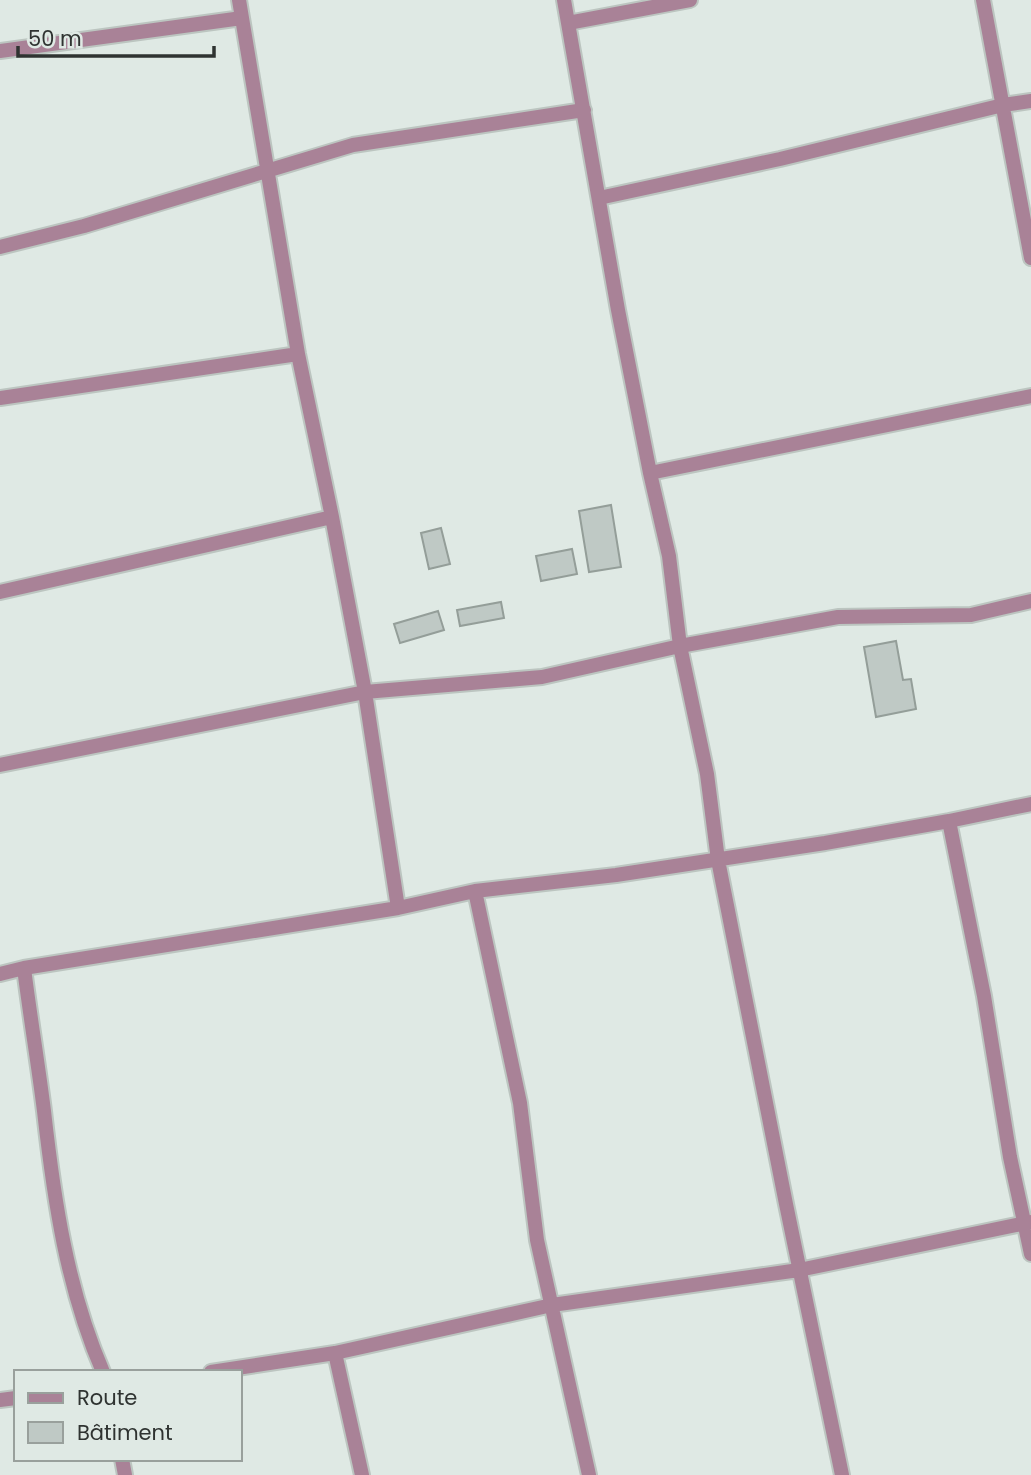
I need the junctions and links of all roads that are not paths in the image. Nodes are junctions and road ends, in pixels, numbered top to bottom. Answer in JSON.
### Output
{"nodes":[{"id":1,"x":239,"y":0,"type":"edge"},
{"id":2,"x":564,"y":0,"type":"edge"},
{"id":3,"x":690,"y":0,"type":"edge"},
{"id":4,"x":983,"y":0,"type":"edge"},
{"id":5,"x":242,"y":19,"type":"junction"},
{"id":6,"x":568,"y":23,"type":"junction"},
{"id":7,"x":0,"y":51,"type":"edge"},
{"id":8,"x":1031,"y":101,"type":"edge"},
{"id":9,"x":1003,"y":105,"type":"junction"},
{"id":10,"x":584,"y":110,"type":"junction"},
{"id":11,"x":267,"y":172,"type":"junction"},
{"id":12,"x":599,"y":198,"type":"junction"},
{"id":13,"x":0,"y":247,"type":"edge"},
{"id":14,"x":1031,"y":258,"type":"edge"},
{"id":15,"x":298,"y":354,"type":"junction"},
{"id":16,"x":1031,"y":396,"type":"edge"},
{"id":17,"x":0,"y":398,"type":"edge"},
{"id":18,"x":650,"y":473,"type":"junction"},
{"id":19,"x":332,"y":517,"type":"junction"},
{"id":20,"x":0,"y":592,"type":"edge"},
{"id":21,"x":1031,"y":601,"type":"edge"},
{"id":22,"x":680,"y":646,"type":"junction"},
{"id":23,"x":365,"y":692,"type":"junction"},
{"id":24,"x":0,"y":765,"type":"edge"},
{"id":25,"x":1031,"y":804,"type":"edge"},
{"id":26,"x":949,"y":821,"type":"junction"},
{"id":27,"x":718,"y":860,"type":"junction"},
{"id":28,"x":475,"y":891,"type":"junction"},
{"id":29,"x":398,"y":908,"type":"junction"},
{"id":30,"x":24,"y":968,"type":"junction"},
{"id":31,"x":0,"y":974,"type":"edge"},
{"id":32,"x":1028,"y":1222,"type":"edge"},
{"id":33,"x":1031,"y":1254,"type":"edge"},
{"id":34,"x":799,"y":1270,"type":"junction"},
{"id":35,"x":552,"y":1304,"type":"junction"},
{"id":36,"x":335,"y":1353,"type":"junction"},
{"id":37,"x":102,"y":1370,"type":"edge"},
{"id":38,"x":224,"y":1370,"type":"edge"},
{"id":39,"x":362,"y":1475,"type":"edge"},
{"id":40,"x":589,"y":1475,"type":"edge"},
{"id":41,"x":842,"y":1475,"type":"edge"}],
"edges":[{"from":1,"to":5,"type":"street"},
{"from":2,"to":6,"type":"street"},
{"from":3,"to":6,"type":"street"},
{"from":4,"to":9,"type":"street"},
{"from":5,"to":7,"type":"street"},
{"from":5,"to":11,"type":"street"},
{"from":6,"to":10,"type":"street"},
{"from":8,"to":9,"type":"street"},
{"from":9,"to":12,"type":"street"},
{"from":9,"to":14,"type":"street"},
{"from":10,"to":11,"type":"street"},
{"from":10,"to":12,"type":"street"},
{"from":11,"to":13,"type":"street"},
{"from":11,"to":15,"type":"street"},
{"from":12,"to":18,"type":"street"},
{"from":15,"to":17,"type":"street"},
{"from":15,"to":19,"type":"street"},
{"from":16,"to":18,"type":"street"},
{"from":18,"to":22,"type":"street"},
{"from":19,"to":20,"type":"street"},
{"from":19,"to":23,"type":"street"},
{"from":21,"to":22,"type":"street"},
{"from":22,"to":23,"type":"street"},
{"from":22,"to":27,"type":"street"},
{"from":23,"to":24,"type":"street"},
{"from":23,"to":29,"type":"street"},
{"from":25,"to":26,"type":"street"},
{"from":26,"to":27,"type":"street"},
{"from":26,"to":32,"type":"street"},
{"from":27,"to":28,"type":"street"},
{"from":27,"to":34,"type":"street"},
{"from":28,"to":29,"type":"street"},
{"from":28,"to":35,"type":"street"},
{"from":29,"to":30,"type":"street"},
{"from":30,"to":31,"type":"street"},
{"from":30,"to":37,"type":"street"},
{"from":32,"to":33,"type":"street"},
{"from":32,"to":34,"type":"street"},
{"from":34,"to":35,"type":"street"},
{"from":34,"to":41,"type":"street"},
{"from":35,"to":36,"type":"street"},
{"from":35,"to":40,"type":"street"},
{"from":36,"to":38,"type":"street"},
{"from":36,"to":39,"type":"street"}]}
